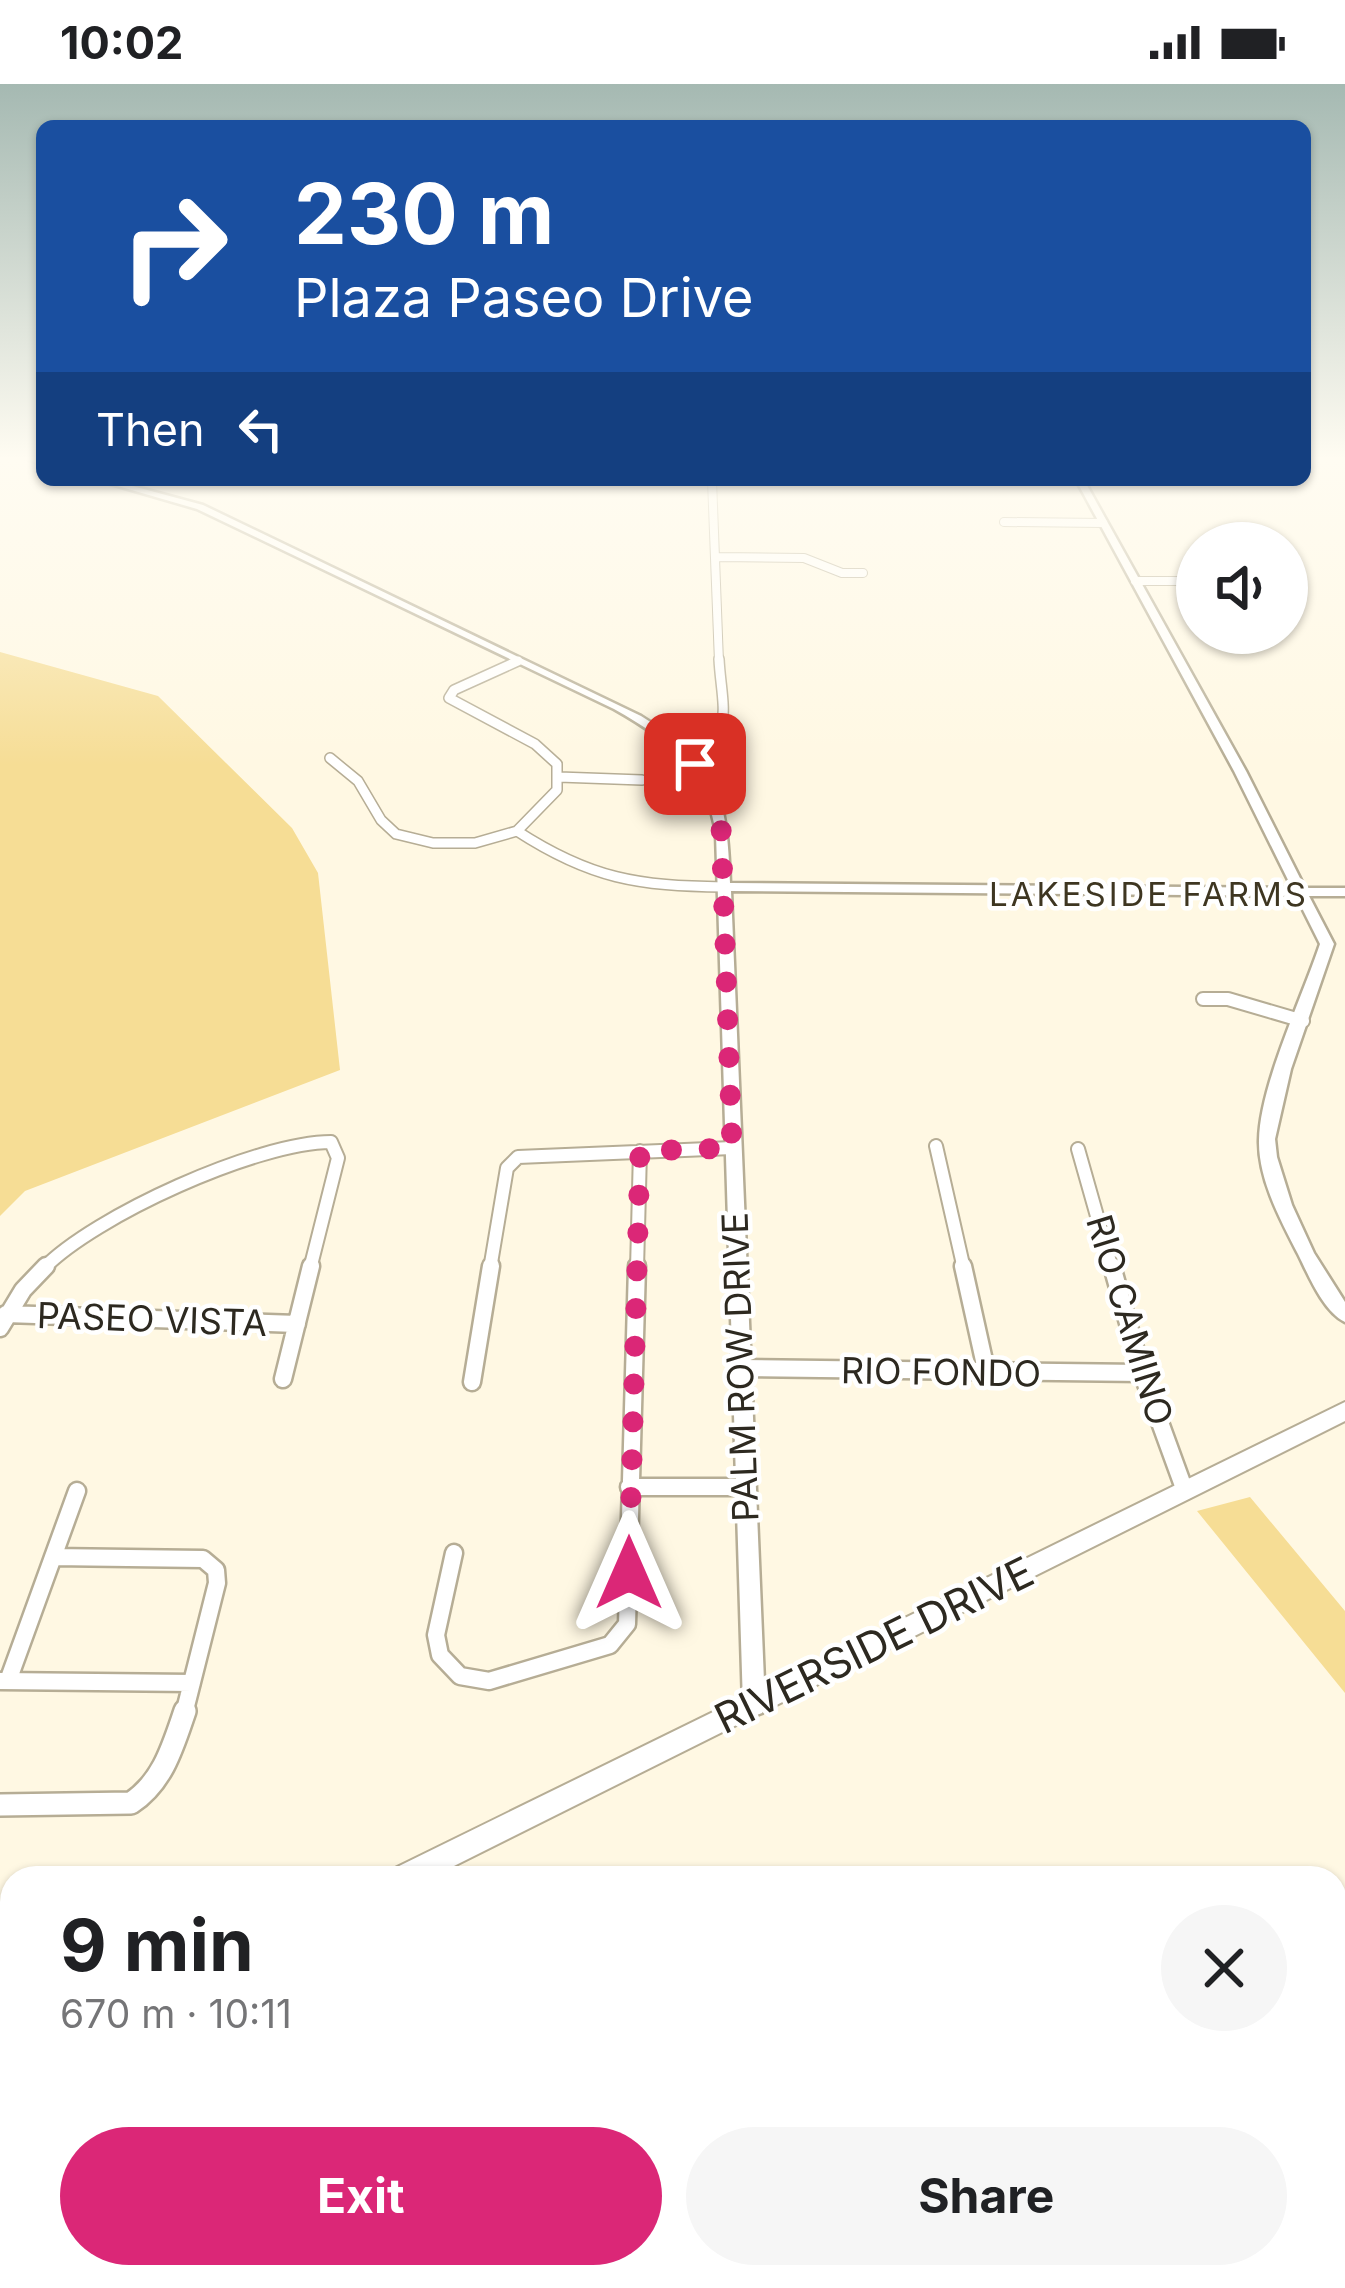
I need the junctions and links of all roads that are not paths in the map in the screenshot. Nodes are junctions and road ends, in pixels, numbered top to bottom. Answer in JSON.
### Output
{"nodes":[{"id":1,"x":308,"y":559,"type":"edge"},
{"id":2,"x":717,"y":559,"type":"edge"},
{"id":3,"x":800,"y":559,"type":"edge"},
{"id":4,"x":1123,"y":559,"type":"edge"},
{"id":5,"x":863,"y":573,"type":"dead end"},
{"id":6,"x":1136,"y":581,"type":"junction"},
{"id":7,"x":1176,"y":581,"type":"edge"},
{"id":8,"x":518,"y":661,"type":"junction"},
{"id":9,"x":330,"y":758,"type":"dead end"},
{"id":10,"x":690,"y":758,"type":"junction"},
{"id":11,"x":559,"y":777,"type":"junction"},
{"id":12,"x":642,"y":780,"type":"dead end"},
{"id":13,"x":517,"y":831,"type":"junction"},
{"id":14,"x":724,"y":886,"type":"junction"},
{"id":15,"x":1303,"y":891,"type":"junction"},
{"id":16,"x":1345,"y":892,"type":"edge"},
{"id":17,"x":1203,"y":999,"type":"dead end"},
{"id":18,"x":1303,"y":1021,"type":"junction"},
{"id":19,"x":936,"y":1146,"type":"dead end"},
{"id":20,"x":732,"y":1148,"type":"junction"},
{"id":21,"x":1078,"y":1149,"type":"dead end"},
{"id":22,"x":640,"y":1151,"type":"junction"},
{"id":23,"x":1345,"y":1315,"type":"edge"},
{"id":24,"x":3,"y":1321,"type":"edge"},
{"id":25,"x":297,"y":1324,"type":"junction"},
{"id":26,"x":739,"y":1368,"type":"junction"},
{"id":27,"x":1142,"y":1373,"type":"junction"},
{"id":28,"x":987,"y":1374,"type":"junction"},
{"id":29,"x":283,"y":1379,"type":"dead end"},
{"id":30,"x":472,"y":1382,"type":"dead end"},
{"id":31,"x":1345,"y":1411,"type":"edge"},
{"id":32,"x":744,"y":1486,"type":"junction"},
{"id":33,"x":629,"y":1487,"type":"junction"},
{"id":34,"x":77,"y":1491,"type":"dead end"},
{"id":35,"x":1185,"y":1491,"type":"junction"},
{"id":36,"x":454,"y":1553,"type":"dead end"},
{"id":37,"x":53,"y":1558,"type":"junction"},
{"id":38,"x":4,"y":1681,"type":"edge"},
{"id":39,"x":192,"y":1683,"type":"junction"},
{"id":40,"x":754,"y":1705,"type":"junction"},
{"id":41,"x":0,"y":1805,"type":"edge"},
{"id":42,"x":426,"y":1866,"type":"edge"}],
"edges":[{"from":1,"to":8,"type":"street"},
{"from":2,"to":10,"type":"street"},
{"from":3,"to":5,"type":"street"},
{"from":4,"to":6,"type":"street"},
{"from":6,"to":7,"type":"street"},
{"from":6,"to":15,"type":"street"},
{"from":8,"to":10,"type":"street"},
{"from":8,"to":11,"type":"street"},
{"from":9,"to":13,"type":"street"},
{"from":10,"to":14,"type":"street","name":"PALM ROW DRIVE"},
{"from":11,"to":12,"type":"street"},
{"from":11,"to":13,"type":"street"},
{"from":13,"to":14,"type":"street"},
{"from":14,"to":15,"type":"street"},
{"from":14,"to":20,"type":"street","name":"PALM ROW DRIVE"},
{"from":15,"to":16,"type":"street"},
{"from":15,"to":18,"type":"street"},
{"from":17,"to":18,"type":"street"},
{"from":18,"to":23,"type":"street"},
{"from":19,"to":28,"type":"street"},
{"from":20,"to":22,"type":"street"},
{"from":20,"to":26,"type":"street","name":"PALM ROW DRIVE"},
{"from":21,"to":27,"type":"street","name":"RIO CAMINO"},
{"from":22,"to":30,"type":"street"},
{"from":22,"to":33,"type":"street"},
{"from":24,"to":25,"type":"street","name":"PASEO VISTA"},
{"from":24,"to":25,"type":"street"},
{"from":25,"to":29,"type":"street"},
{"from":26,"to":28,"type":"street","name":"RIO FONDO"},
{"from":26,"to":32,"type":"street","name":"PALM ROW DRIVE"},
{"from":27,"to":28,"type":"street","name":"RIO FONDO"},
{"from":27,"to":35,"type":"street","name":"RIO CAMINO"},
{"from":31,"to":35,"type":"main road","name":"RIVERSIDE DRIVE"},
{"from":32,"to":33,"type":"street"},
{"from":32,"to":40,"type":"street","name":"PALM ROW DRIVE"},
{"from":33,"to":36,"type":"street"},
{"from":34,"to":37,"type":"street"},
{"from":35,"to":40,"type":"main road","name":"RIVERSIDE DRIVE"},
{"from":37,"to":38,"type":"street"},
{"from":37,"to":39,"type":"street"},
{"from":38,"to":39,"type":"street"},
{"from":39,"to":41,"type":"street"},
{"from":40,"to":42,"type":"main road","name":"RIVERSIDE DRIVE"}]}
